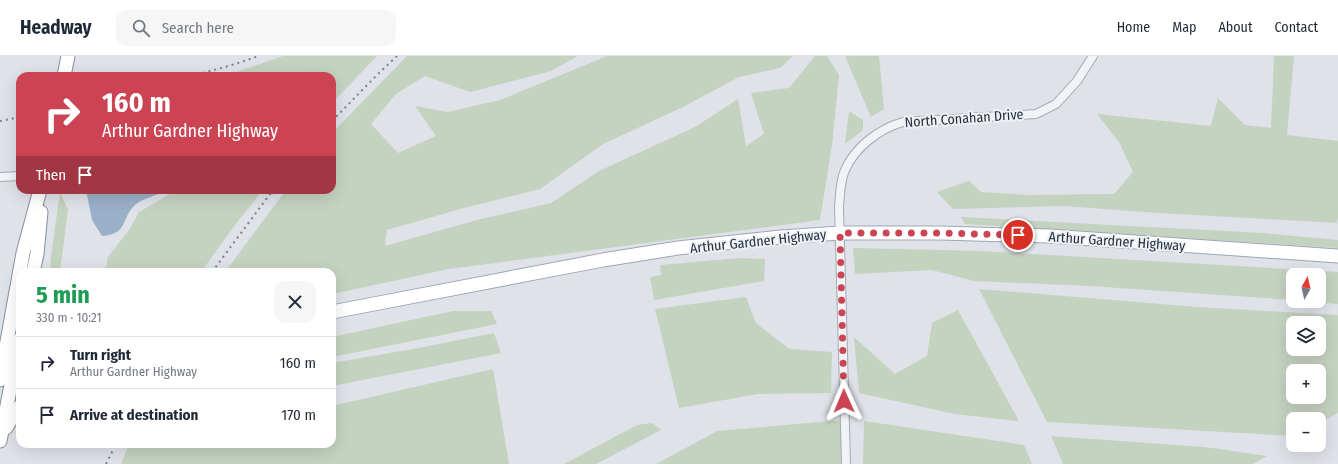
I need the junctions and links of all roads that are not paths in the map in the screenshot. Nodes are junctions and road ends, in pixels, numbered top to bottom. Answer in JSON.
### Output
{"nodes":[{"id":1,"x":68,"y":56,"type":"edge"},
{"id":2,"x":1093,"y":56,"type":"edge"},
{"id":3,"x":65,"y":72,"type":"edge"},
{"id":4,"x":16,"y":176,"type":"edge"},
{"id":5,"x":0,"y":177,"type":"edge"},
{"id":6,"x":41,"y":194,"type":"edge"},
{"id":7,"x":42,"y":194,"type":"edge"},
{"id":8,"x":840,"y":233,"type":"junction"},
{"id":9,"x":1338,"y":256,"type":"edge"},
{"id":10,"x":21,"y":268,"type":"edge"},
{"id":11,"x":34,"y":268,"type":"edge"},
{"id":12,"x":336,"y":313,"type":"edge"},
{"id":13,"x":16,"y":318,"type":"edge"},
{"id":14,"x":14,"y":336,"type":"edge"},
{"id":15,"x":0,"y":349,"type":"edge"},
{"id":16,"x":8,"y":377,"type":"edge"},
{"id":17,"x":16,"y":412,"type":"edge"},
{"id":18,"x":0,"y":440,"type":"edge"},
{"id":19,"x":846,"y":464,"type":"edge"}],
"edges":[{"from":1,"to":3,"type":"main road"},
{"from":2,"to":8,"type":"street","name":"North Conahan Drive"},
{"from":4,"to":5,"type":"street"},
{"from":6,"to":10,"type":"main road"},
{"from":7,"to":11,"type":"main road"},
{"from":8,"to":9,"type":"main road","name":"Arthur Gardner Highway"},
{"from":8,"to":12,"type":"main road","name":"Arthur Gardner Highway"},
{"from":8,"to":19,"type":"street","name":"North Conahan Drive"},
{"from":13,"to":14,"type":"main road"},
{"from":14,"to":15,"type":"main road"},
{"from":14,"to":16,"type":"main road"},
{"from":16,"to":18,"type":"main road"},
{"from":17,"to":18,"type":"main road"}]}
